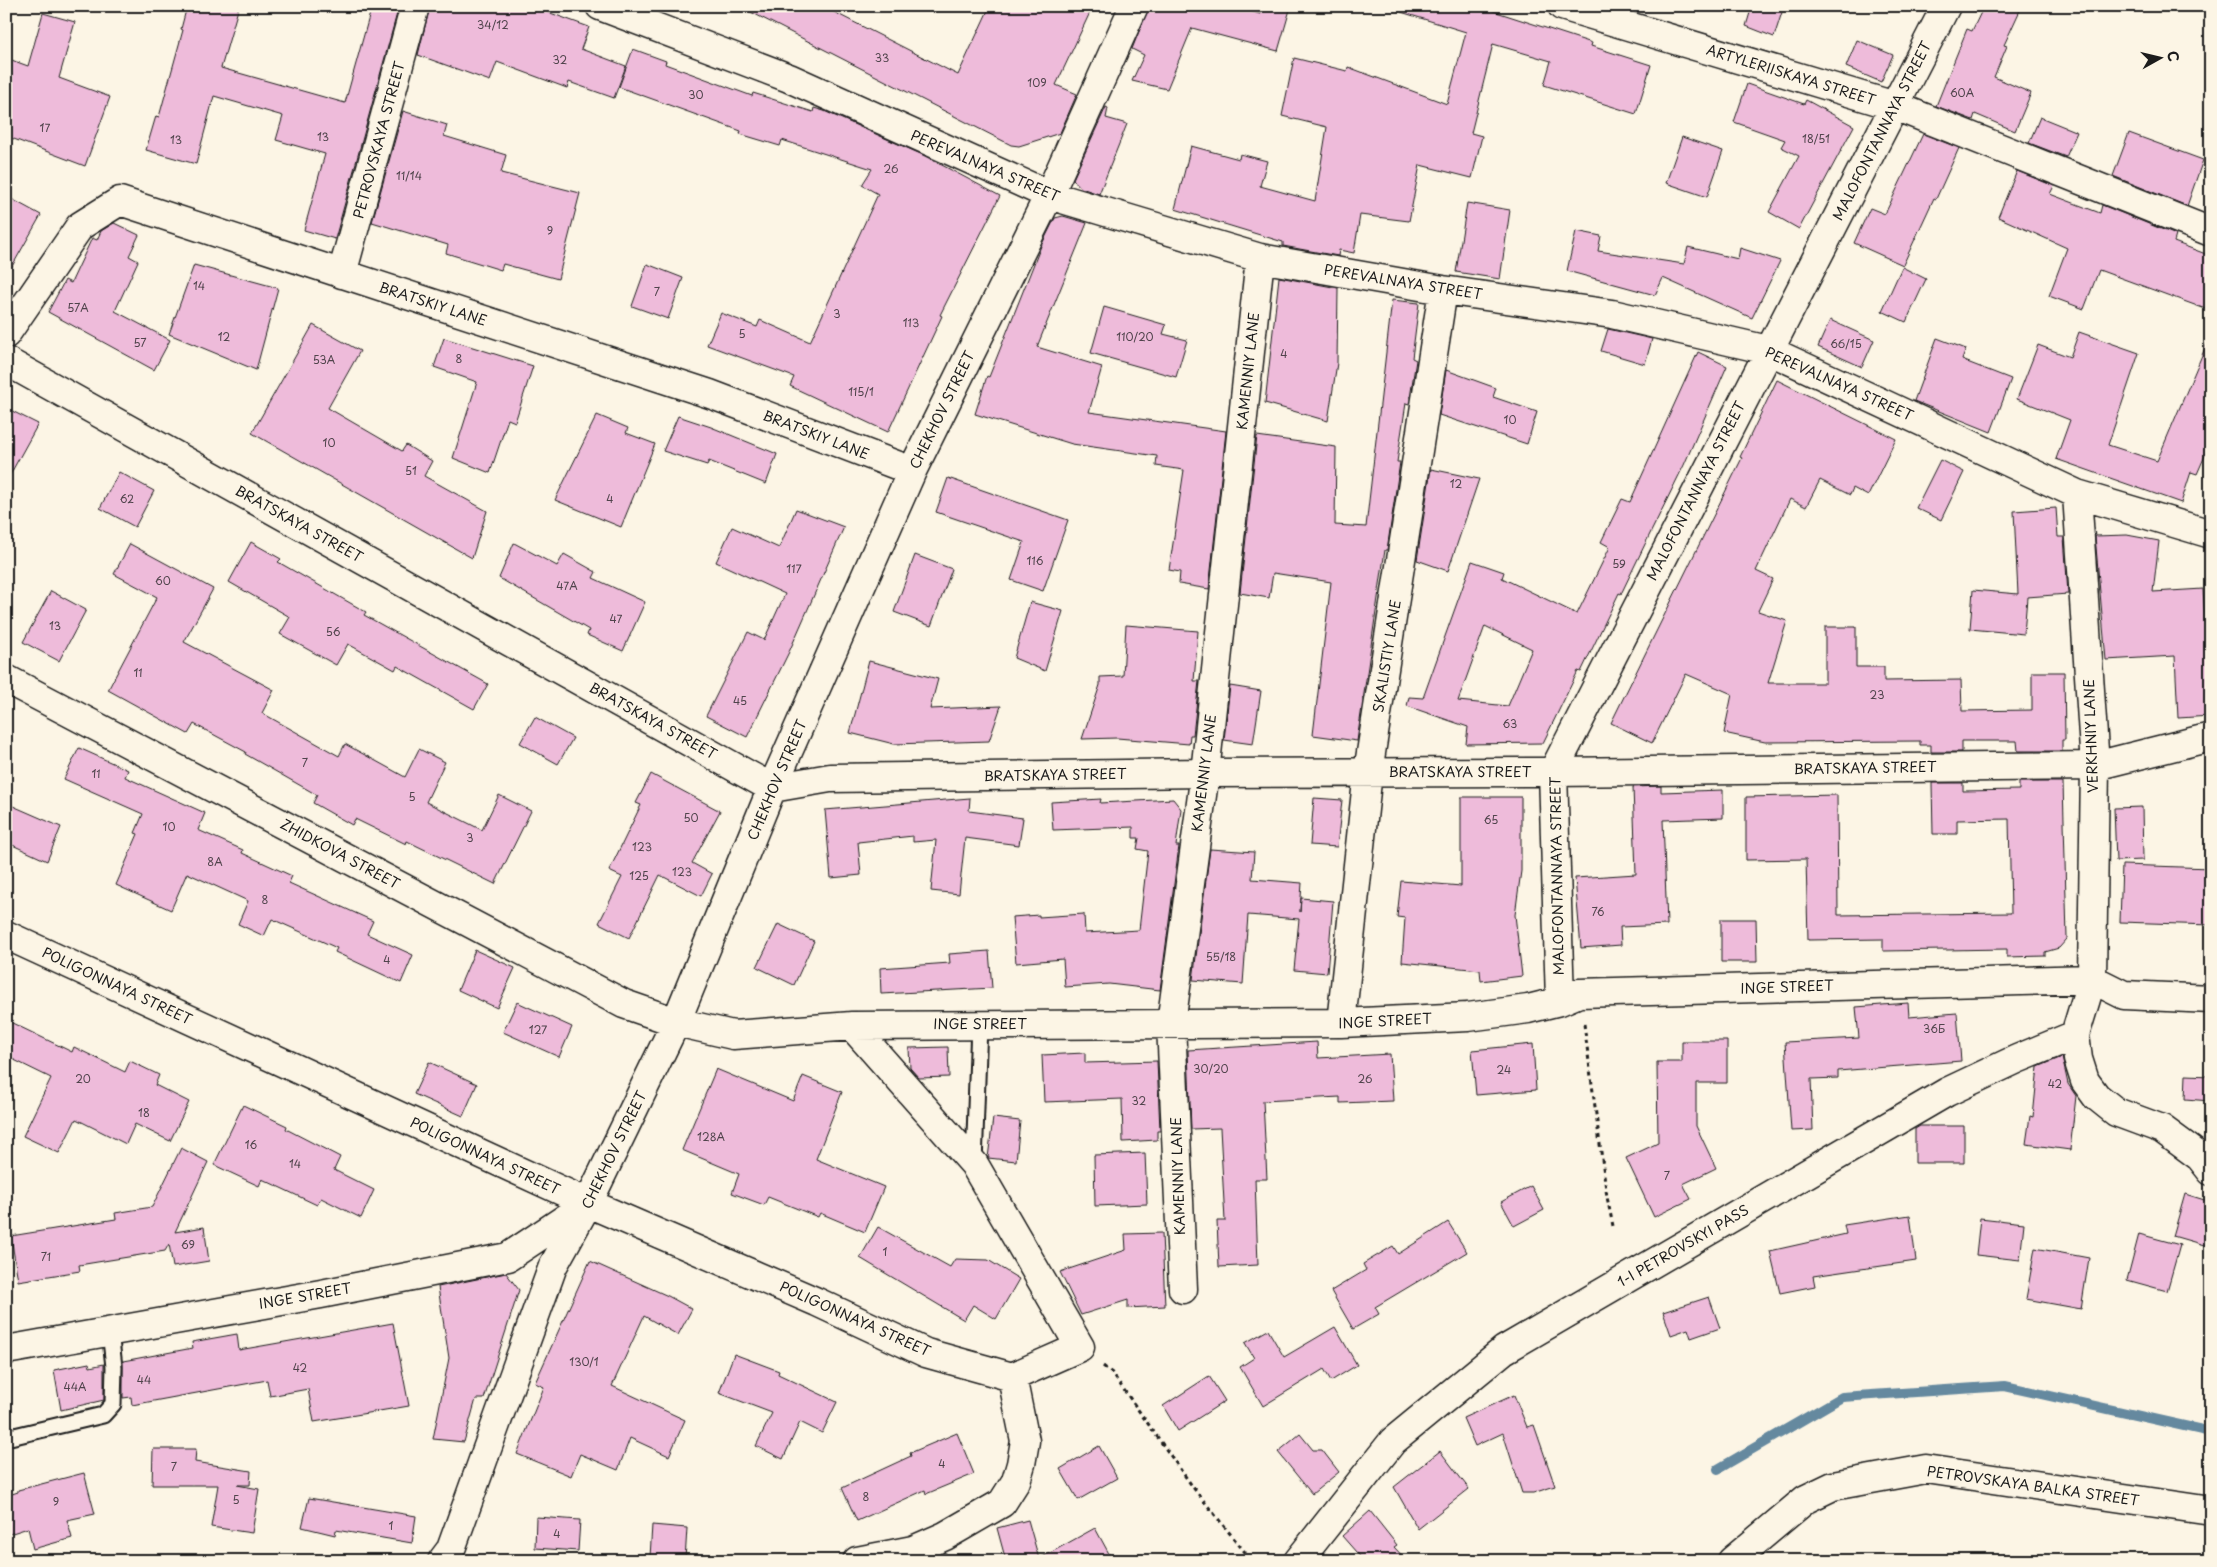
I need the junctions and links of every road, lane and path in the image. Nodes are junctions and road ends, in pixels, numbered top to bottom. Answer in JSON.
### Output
{"nodes":[{"id":1,"x":415,"y":6,"type":"edge"},
{"id":2,"x":600,"y":6,"type":"edge"},
{"id":3,"x":1134,"y":6,"type":"edge"},
{"id":4,"x":1562,"y":6,"type":"edge"},
{"id":5,"x":1946,"y":6,"type":"edge"},
{"id":6,"x":1895,"y":106,"type":"junction"},
{"id":7,"x":1049,"y":196,"type":"junction"},
{"id":8,"x":2211,"y":232,"type":"edge"},
{"id":9,"x":1260,"y":258,"type":"junction"},
{"id":10,"x":342,"y":274,"type":"junction"},
{"id":11,"x":1443,"y":290,"type":"junction"},
{"id":12,"x":6,"y":334,"type":"edge"},
{"id":13,"x":1768,"y":350,"type":"junction"},
{"id":14,"x":6,"y":361,"type":"edge"},
{"id":15,"x":912,"y":471,"type":"junction"},
{"id":16,"x":2077,"y":494,"type":"junction"},
{"id":17,"x":2211,"y":534,"type":"edge"},
{"id":18,"x":6,"y":679,"type":"edge"},
{"id":19,"x":2211,"y":736,"type":"edge"},
{"id":20,"x":2095,"y":766,"type":"junction"},
{"id":21,"x":1205,"y":772,"type":"junction"},
{"id":22,"x":1368,"y":772,"type":"junction"},
{"id":23,"x":1553,"y":772,"type":"junction"},
{"id":24,"x":772,"y":788,"type":"junction"},
{"id":25,"x":6,"y":935,"type":"edge"},
{"id":26,"x":2092,"y":979,"type":"junction"},
{"id":27,"x":1569,"y":997,"type":"junction"},
{"id":28,"x":2211,"y":999,"type":"edge"},
{"id":29,"x":676,"y":1022,"type":"junction"},
{"id":30,"x":1342,"y":1023,"type":"junction"},
{"id":31,"x":979,"y":1024,"type":"junction"},
{"id":32,"x":1171,"y":1024,"type":"junction"},
{"id":33,"x":852,"y":1026,"type":"junction"},
{"id":34,"x":2075,"y":1035,"type":"junction"},
{"id":35,"x":974,"y":1164,"type":"junction"},
{"id":36,"x":2211,"y":1171,"type":"edge"},
{"id":37,"x":588,"y":1203,"type":"junction"},
{"id":38,"x":1614,"y":1226,"type":"dead end"},
{"id":39,"x":1183,"y":1289,"type":"dead end"},
{"id":40,"x":110,"y":1331,"type":"junction"},
{"id":41,"x":1080,"y":1346,"type":"junction"},
{"id":42,"x":6,"y":1350,"type":"edge"},
{"id":43,"x":1012,"y":1377,"type":"junction"},
{"id":44,"x":6,"y":1438,"type":"edge"},
{"id":45,"x":2211,"y":1511,"type":"edge"},
{"id":46,"x":442,"y":1561,"type":"edge"},
{"id":47,"x":857,"y":1561,"type":"edge"},
{"id":48,"x":1252,"y":1561,"type":"edge"},
{"id":49,"x":1298,"y":1561,"type":"edge"},
{"id":50,"x":1732,"y":1561,"type":"edge"}],
"edges":[{"from":1,"to":10,"type":"street","name":"PETROVSKAYA STREET"},
{"from":2,"to":7,"type":"street","name":"PEREVALNAYA STREET"},
{"from":3,"to":7,"type":"street","name":"CHEKHOV STREET"},
{"from":4,"to":6,"type":"street","name":"ARTYLERIISKAYA STREET"},
{"from":5,"to":6,"type":"street","name":"MALOFONTANNAYA STREET"},
{"from":6,"to":8,"type":"street","name":"ARTYLERIISKAYA STREET"},
{"from":6,"to":13,"type":"street","name":"MALOFONTANNAYA STREET"},
{"from":7,"to":9,"type":"street","name":"PEREVALNAYA STREET"},
{"from":7,"to":15,"type":"street","name":"CHEKHOV STREET"},
{"from":9,"to":11,"type":"street","name":"PEREVALNAYA STREET"},
{"from":9,"to":21,"type":"street","name":"KAMENNIY LANE"},
{"from":10,"to":12,"type":"street","name":"BRATSKIY LANE"},
{"from":10,"to":15,"type":"street","name":"BRATSKIY LANE"},
{"from":11,"to":13,"type":"street","name":"PEREVALNAYA STREET"},
{"from":11,"to":22,"type":"street","name":"SKALISTIY LANE"},
{"from":13,"to":16,"type":"street","name":"PEREVALNAYA STREET"},
{"from":13,"to":23,"type":"street","name":"MALOFONTANNAYA STREET"},
{"from":14,"to":24,"type":"street","name":"BRATSKAYA STREET"},
{"from":15,"to":24,"type":"street","name":"CHEKHOV STREET"},
{"from":16,"to":17,"type":"street","name":"PEREVALNAYA STREET"},
{"from":16,"to":20,"type":"street","name":"VERKHNIY LANE"},
{"from":18,"to":29,"type":"street","name":"ZHIDKOVA STREET"},
{"from":19,"to":20,"type":"street","name":"BRATSKAYA STREET"},
{"from":20,"to":23,"type":"street","name":"BRATSKAYA STREET"},
{"from":20,"to":26,"type":"street","name":"VERKHNIY LANE"},
{"from":21,"to":22,"type":"street","name":"BRATSKAYA STREET"},
{"from":21,"to":24,"type":"street","name":"BRATSKAYA STREET"},
{"from":21,"to":32,"type":"street","name":"KAMENNIY LANE"},
{"from":22,"to":23,"type":"street","name":"BRATSKAYA STREET"},
{"from":22,"to":30,"type":"street","name":"SKALISTIY LANE"},
{"from":23,"to":27,"type":"street","name":"MALOFONTANNAYA STREET"},
{"from":24,"to":29,"type":"street","name":"CHEKHOV STREET"},
{"from":25,"to":37,"type":"street","name":"POLIGONNAYA STREET"},
{"from":26,"to":27,"type":"street","name":"INGE STREET"},
{"from":26,"to":28,"type":"street"},
{"from":26,"to":34,"type":"street"},
{"from":27,"to":30,"type":"street","name":"INGE STREET"},
{"from":27,"to":38,"type":"path"},
{"from":29,"to":33,"type":"street","name":"INGE STREET"},
{"from":29,"to":37,"type":"street","name":"CHEKHOV STREET"},
{"from":30,"to":32,"type":"street","name":"INGE STREET"},
{"from":31,"to":32,"type":"street","name":"INGE STREET"},
{"from":31,"to":33,"type":"street","name":"INGE STREET"},
{"from":31,"to":35,"type":"lane"},
{"from":32,"to":39,"type":"street","name":"KAMENNIY LANE"},
{"from":33,"to":35,"type":"street"},
{"from":34,"to":36,"type":"street"},
{"from":34,"to":49,"type":"street","name":"1-I PETROVSKYI PASS"},
{"from":35,"to":41,"type":"street"},
{"from":37,"to":40,"type":"street","name":"INGE STREET"},
{"from":37,"to":43,"type":"street","name":"POLIGONNAYA STREET"},
{"from":37,"to":46,"type":"street","name":"CHEKHOV STREET"},
{"from":40,"to":42,"type":"street","name":"INGE STREET"},
{"from":40,"to":44,"type":"lane"},
{"from":41,"to":43,"type":"street"},
{"from":41,"to":48,"type":"path"},
{"from":43,"to":47,"type":"street"},
{"from":45,"to":50,"type":"street","name":"PETROVSKAYA BALKA STREET"}]}
